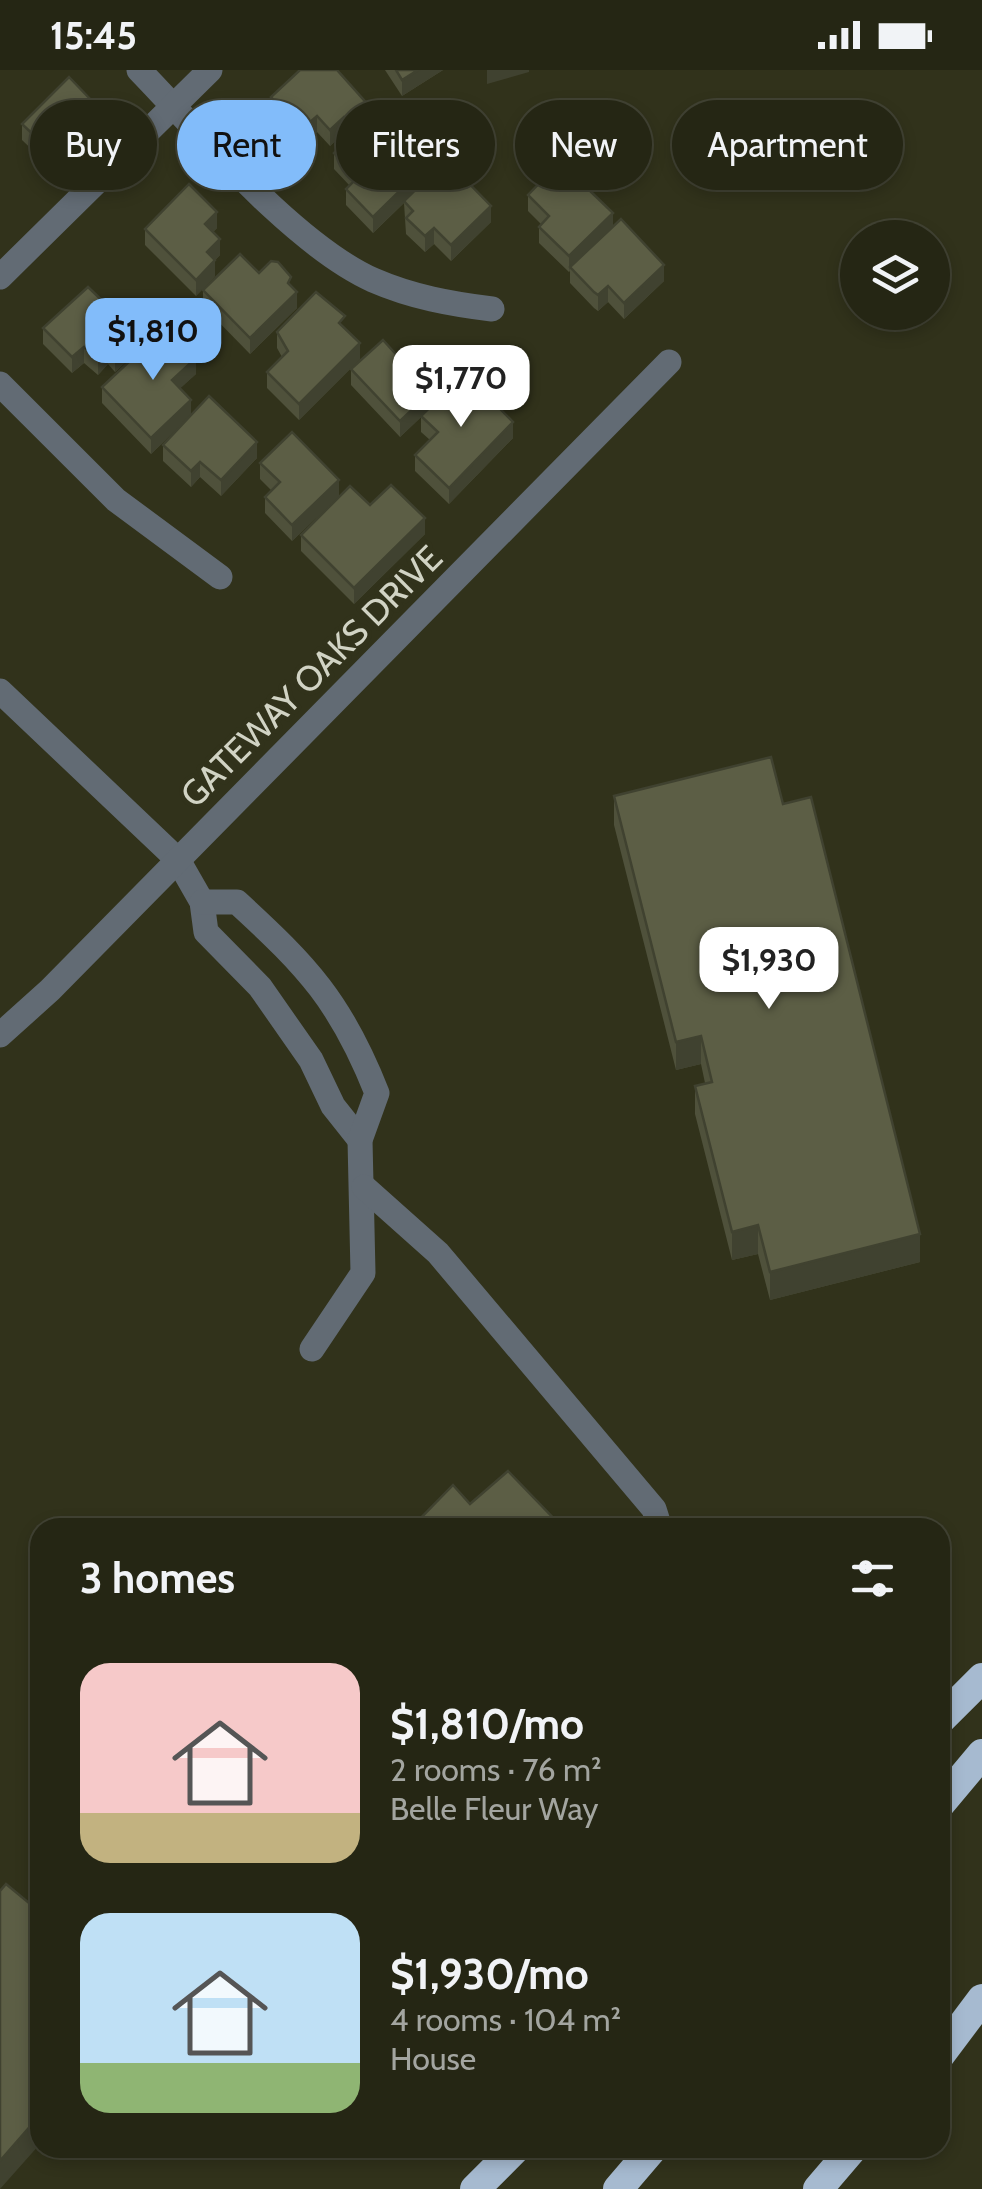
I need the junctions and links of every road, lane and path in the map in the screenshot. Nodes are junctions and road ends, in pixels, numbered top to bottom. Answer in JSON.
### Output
{"nodes":[{"id":1,"x":139,"y":70,"type":"edge"},
{"id":2,"x":210,"y":70,"type":"edge"},
{"id":3,"x":174,"y":106,"type":"junction"},
{"id":4,"x":0,"y":278,"type":"edge"},
{"id":5,"x":492,"y":309,"type":"dead end"},
{"id":6,"x":669,"y":362,"type":"dead end"},
{"id":7,"x":0,"y":384,"type":"edge"},
{"id":8,"x":220,"y":577,"type":"dead end"},
{"id":9,"x":0,"y":691,"type":"edge"},
{"id":10,"x":178,"y":860,"type":"junction"},
{"id":11,"x":202,"y":902,"type":"junction"},
{"id":12,"x":0,"y":1035,"type":"edge"},
{"id":13,"x":360,"y":1140,"type":"junction"},
{"id":14,"x":364,"y":1187,"type":"junction"},
{"id":15,"x":312,"y":1348,"type":"dead end"},
{"id":16,"x":657,"y":1518,"type":"edge"},
{"id":17,"x":982,"y":1678,"type":"edge"},
{"id":18,"x":950,"y":1710,"type":"edge"},
{"id":19,"x":982,"y":1754,"type":"edge"},
{"id":20,"x":950,"y":1792,"type":"edge"},
{"id":21,"x":982,"y":1997,"type":"edge"},
{"id":22,"x":950,"y":2033,"type":"edge"},
{"id":23,"x":950,"y":2041,"type":"edge"},
{"id":24,"x":506,"y":2158,"type":"edge"},
{"id":25,"x":644,"y":2158,"type":"edge"},
{"id":26,"x":844,"y":2158,"type":"edge"},
{"id":27,"x":862,"y":2158,"type":"edge"},
{"id":28,"x":474,"y":2189,"type":"edge"},
{"id":29,"x":618,"y":2189,"type":"edge"},
{"id":30,"x":818,"y":2189,"type":"edge"},
{"id":31,"x":839,"y":2189,"type":"edge"}],
"edges":[{"from":1,"to":3,"type":"street"},
{"from":2,"to":3,"type":"street"},
{"from":3,"to":4,"type":"street"},
{"from":3,"to":5,"type":"street"},
{"from":6,"to":10,"type":"street","name":"GATEWAY OAKS DRIVE"},
{"from":7,"to":8,"type":"street"},
{"from":9,"to":10,"type":"street"},
{"from":10,"to":11,"type":"street"},
{"from":10,"to":12,"type":"street","name":"GATEWAY OAKS DRIVE"},
{"from":11,"to":13,"type":"street"},
{"from":11,"to":13,"type":"street"},
{"from":13,"to":14,"type":"street"},
{"from":14,"to":15,"type":"street"},
{"from":14,"to":16,"type":"street"},
{"from":17,"to":18,"type":"highway"},
{"from":19,"to":20,"type":"highway"},
{"from":21,"to":22,"type":"highway"},
{"from":21,"to":23,"type":"highway"},
{"from":24,"to":28,"type":"highway"},
{"from":25,"to":29,"type":"highway"},
{"from":26,"to":30,"type":"highway"},
{"from":27,"to":31,"type":"highway"}]}
